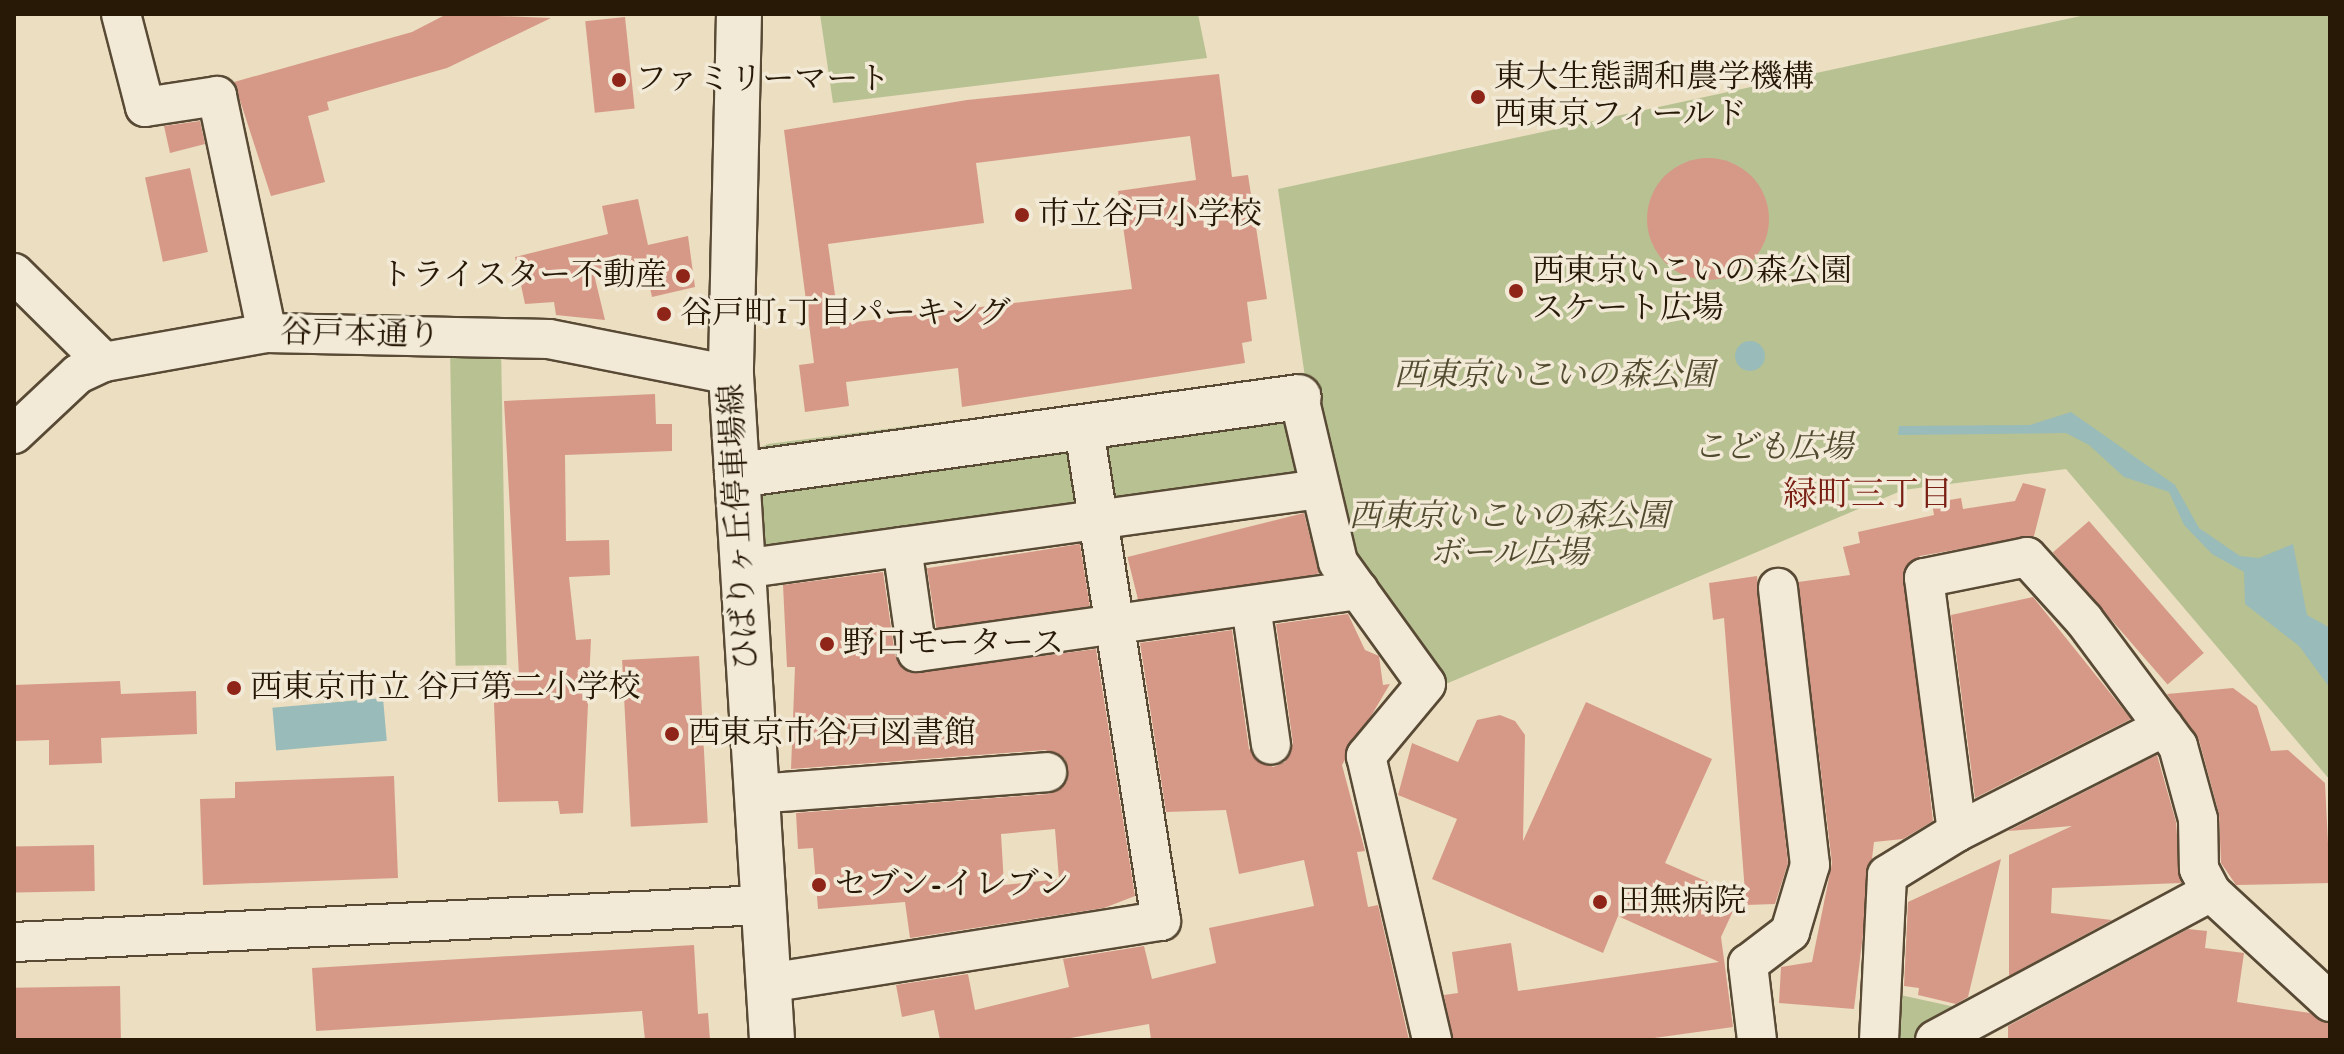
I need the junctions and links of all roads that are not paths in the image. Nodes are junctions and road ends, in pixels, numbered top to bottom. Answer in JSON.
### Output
{"nodes":[{"id":1,"x":121,"y":14,"type":"edge"},
{"id":2,"x":739,"y":14,"type":"edge"},
{"id":3,"x":14,"y":273,"type":"edge"},
{"id":4,"x":267,"y":333,"type":"junction"},
{"id":5,"x":104,"y":362,"type":"junction"},
{"id":6,"x":731,"y":375,"type":"junction"},
{"id":7,"x":1299,"y":397,"type":"joint"},
{"id":8,"x":1084,"y":427,"type":"junction"},
{"id":9,"x":14,"y":434,"type":"edge"},
{"id":10,"x":737,"y":475,"type":"junction"},
{"id":11,"x":1319,"y":489,"type":"junction"},
{"id":12,"x":1100,"y":520,"type":"junction"},
{"id":13,"x":902,"y":547,"type":"junction"},
{"id":14,"x":742,"y":569,"type":"junction"},
{"id":15,"x":1778,"y":588,"type":"dead end"},
{"id":16,"x":1359,"y":590,"type":"junction"},
{"id":17,"x":1251,"y":606,"type":"junction"},
{"id":18,"x":1115,"y":626,"type":"junction"},
{"id":19,"x":2164,"y":727,"type":"junction"},
{"id":20,"x":1271,"y":745,"type":"dead end"},
{"id":21,"x":1047,"y":772,"type":"dead end"},
{"id":22,"x":756,"y":794,"type":"junction"},
{"id":23,"x":1957,"y":832,"type":"junction"},
{"id":24,"x":2211,"y":892,"type":"junction"},
{"id":25,"x":763,"y":905,"type":"junction"},
{"id":26,"x":14,"y":942,"type":"edge"},
{"id":27,"x":768,"y":983,"type":"junction"},
{"id":28,"x":2330,"y":1002,"type":"edge"},
{"id":29,"x":772,"y":1040,"type":"edge"},
{"id":30,"x":1432,"y":1040,"type":"edge"},
{"id":31,"x":1757,"y":1040,"type":"edge"},
{"id":32,"x":1879,"y":1040,"type":"edge"},
{"id":33,"x":1935,"y":1040,"type":"edge"}],
"edges":[{"from":1,"to":4,"type":"street"},
{"from":2,"to":6,"type":"main road","name":"ひばりヶ丘停車場線"},
{"from":3,"to":5,"type":"street"},
{"from":4,"to":5,"type":"street","name":"谷戸本通り"},
{"from":4,"to":6,"type":"street","name":"谷戸本通り"},
{"from":5,"to":9,"type":"street","name":"谷戸本通り"},
{"from":6,"to":10,"type":"main road","name":"ひばりヶ丘停車場線"},
{"from":7,"to":8,"type":"main road"},
{"from":7,"to":11,"type":"street"},
{"from":8,"to":10,"type":"main road"},
{"from":8,"to":12,"type":"street"},
{"from":10,"to":14,"type":"main road","name":"ひばりヶ丘停車場線"},
{"from":11,"to":12,"type":"street"},
{"from":11,"to":16,"type":"street"},
{"from":12,"to":13,"type":"street"},
{"from":12,"to":18,"type":"street"},
{"from":13,"to":14,"type":"street"},
{"from":13,"to":18,"type":"street"},
{"from":14,"to":22,"type":"main road","name":"ひばりヶ丘停車場線"},
{"from":15,"to":31,"type":"street"},
{"from":16,"to":17,"type":"street"},
{"from":16,"to":30,"type":"street"},
{"from":17,"to":18,"type":"street"},
{"from":17,"to":20,"type":"street"},
{"from":18,"to":27,"type":"street"},
{"from":19,"to":23,"type":"street"},
{"from":19,"to":23,"type":"street"},
{"from":19,"to":24,"type":"street"},
{"from":21,"to":22,"type":"street"},
{"from":22,"to":25,"type":"main road","name":"ひばりヶ丘停車場線"},
{"from":23,"to":32,"type":"street"},
{"from":24,"to":28,"type":"street"},
{"from":24,"to":33,"type":"street"},
{"from":25,"to":26,"type":"street"},
{"from":25,"to":27,"type":"main road","name":"ひばりヶ丘停車場線"},
{"from":27,"to":29,"type":"main road","name":"ひばりヶ丘停車場線"}]}
